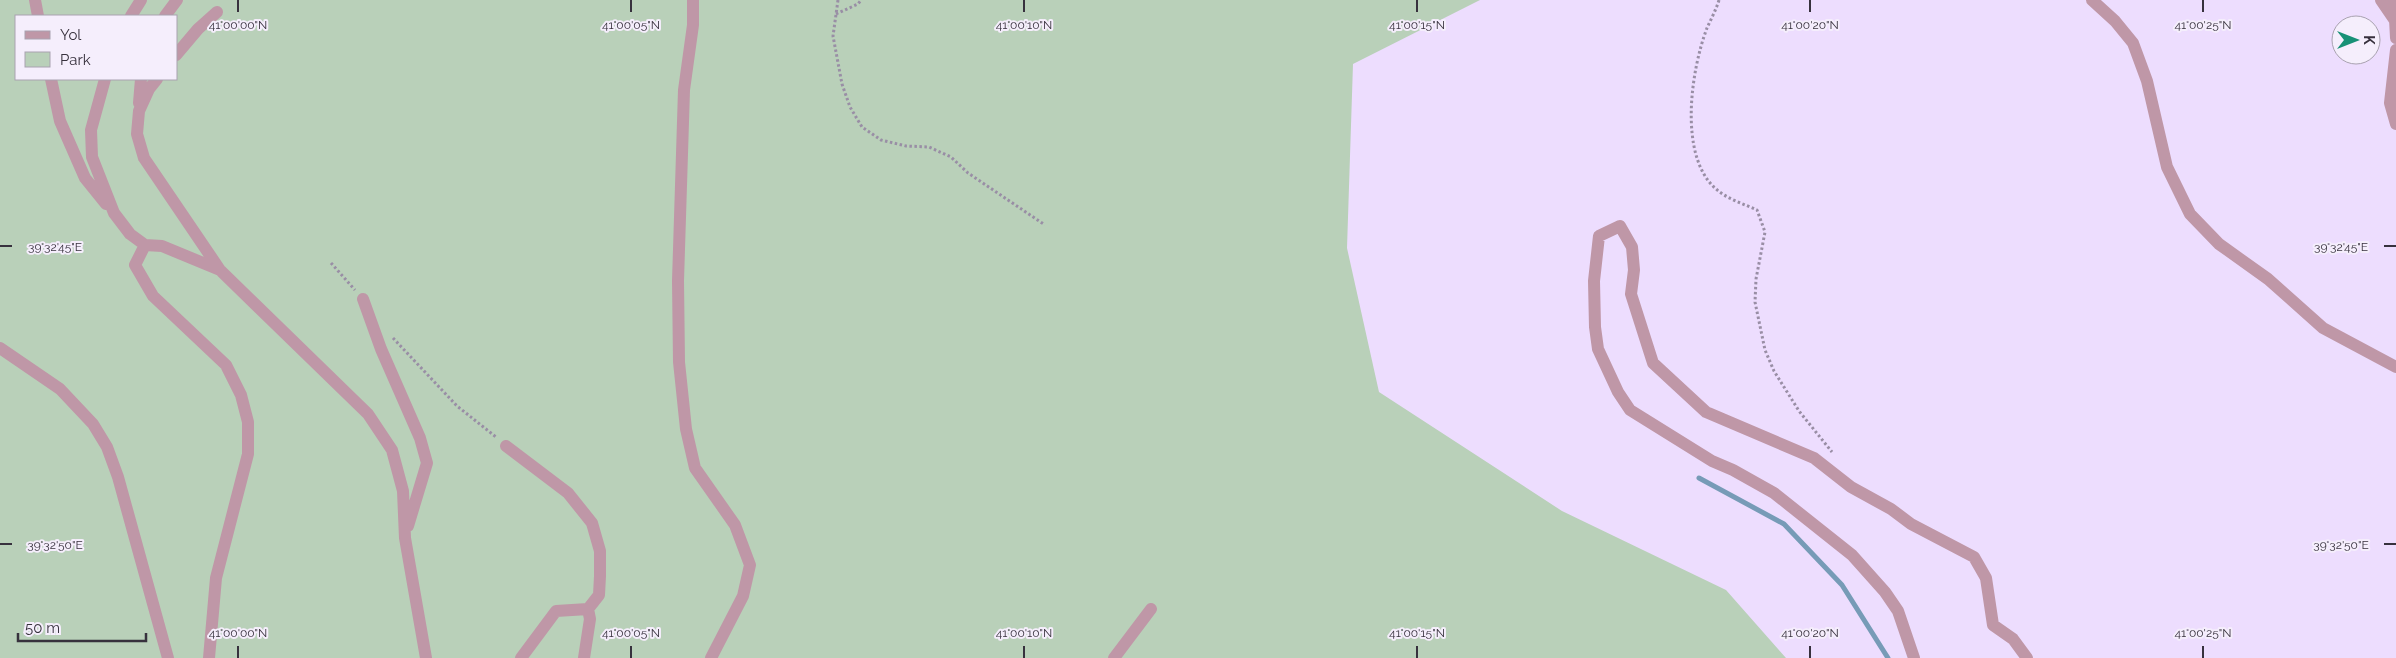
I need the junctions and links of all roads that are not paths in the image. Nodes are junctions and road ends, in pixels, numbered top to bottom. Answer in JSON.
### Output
{"nodes":[{"id":1,"x":35,"y":0,"type":"edge"},
{"id":2,"x":141,"y":0,"type":"edge"},
{"id":3,"x":177,"y":0,"type":"edge"},
{"id":4,"x":693,"y":0,"type":"edge"},
{"id":5,"x":2092,"y":0,"type":"edge"},
{"id":6,"x":2382,"y":0,"type":"edge"},
{"id":7,"x":2394,"y":0,"type":"edge"},
{"id":8,"x":217,"y":12,"type":"dead end"},
{"id":9,"x":38,"y":15,"type":"edge"},
{"id":10,"x":132,"y":15,"type":"edge"},
{"id":11,"x":166,"y":15,"type":"edge"},
{"id":12,"x":2395,"y":19,"type":"junction"},
{"id":13,"x":2396,"y":38,"type":"edge"},
{"id":14,"x":2396,"y":50,"type":"edge"},
{"id":15,"x":178,"y":53,"type":"edge"},
{"id":16,"x":51,"y":80,"type":"edge"},
{"id":17,"x":105,"y":80,"type":"edge"},
{"id":18,"x":141,"y":80,"type":"edge"},
{"id":19,"x":156,"y":80,"type":"edge"},
{"id":20,"x":138,"y":111,"type":"junction"},
{"id":21,"x":2396,"y":124,"type":"edge"},
{"id":22,"x":114,"y":213,"type":"junction"},
{"id":23,"x":145,"y":245,"type":"junction"},
{"id":24,"x":220,"y":270,"type":"junction"},
{"id":25,"x":363,"y":299,"type":"road end"},
{"id":26,"x":0,"y":348,"type":"edge"},
{"id":27,"x":2396,"y":366,"type":"edge"},
{"id":28,"x":506,"y":446,"type":"road end"},
{"id":29,"x":404,"y":538,"type":"junction"},
{"id":30,"x":588,"y":609,"type":"junction"},
{"id":31,"x":1151,"y":609,"type":"dead end"},
{"id":32,"x":168,"y":658,"type":"edge"},
{"id":33,"x":208,"y":658,"type":"edge"},
{"id":34,"x":426,"y":658,"type":"edge"},
{"id":35,"x":522,"y":658,"type":"edge"},
{"id":36,"x":584,"y":658,"type":"edge"},
{"id":37,"x":711,"y":658,"type":"edge"},
{"id":38,"x":1114,"y":658,"type":"edge"},
{"id":39,"x":1914,"y":658,"type":"edge"},
{"id":40,"x":2027,"y":658,"type":"edge"}],
"edges":[{"from":1,"to":9,"type":"street"},
{"from":2,"to":10,"type":"street"},
{"from":3,"to":11,"type":"street"},
{"from":4,"to":37,"type":"street"},
{"from":5,"to":27,"type":"street"},
{"from":6,"to":12,"type":"street"},
{"from":7,"to":12,"type":"street"},
{"from":8,"to":15,"type":"street"},
{"from":12,"to":13,"type":"street"},
{"from":14,"to":21,"type":"street"},
{"from":16,"to":22,"type":"street"},
{"from":17,"to":22,"type":"street"},
{"from":18,"to":20,"type":"street"},
{"from":19,"to":20,"type":"street"},
{"from":20,"to":24,"type":"street"},
{"from":22,"to":23,"type":"street"},
{"from":23,"to":24,"type":"street"},
{"from":23,"to":33,"type":"street"},
{"from":24,"to":29,"type":"street"},
{"from":25,"to":29,"type":"street"},
{"from":26,"to":32,"type":"street"},
{"from":28,"to":30,"type":"street"},
{"from":29,"to":34,"type":"street"},
{"from":30,"to":35,"type":"street"},
{"from":30,"to":36,"type":"street"},
{"from":31,"to":38,"type":"street"},
{"from":39,"to":40,"type":"street"}]}
